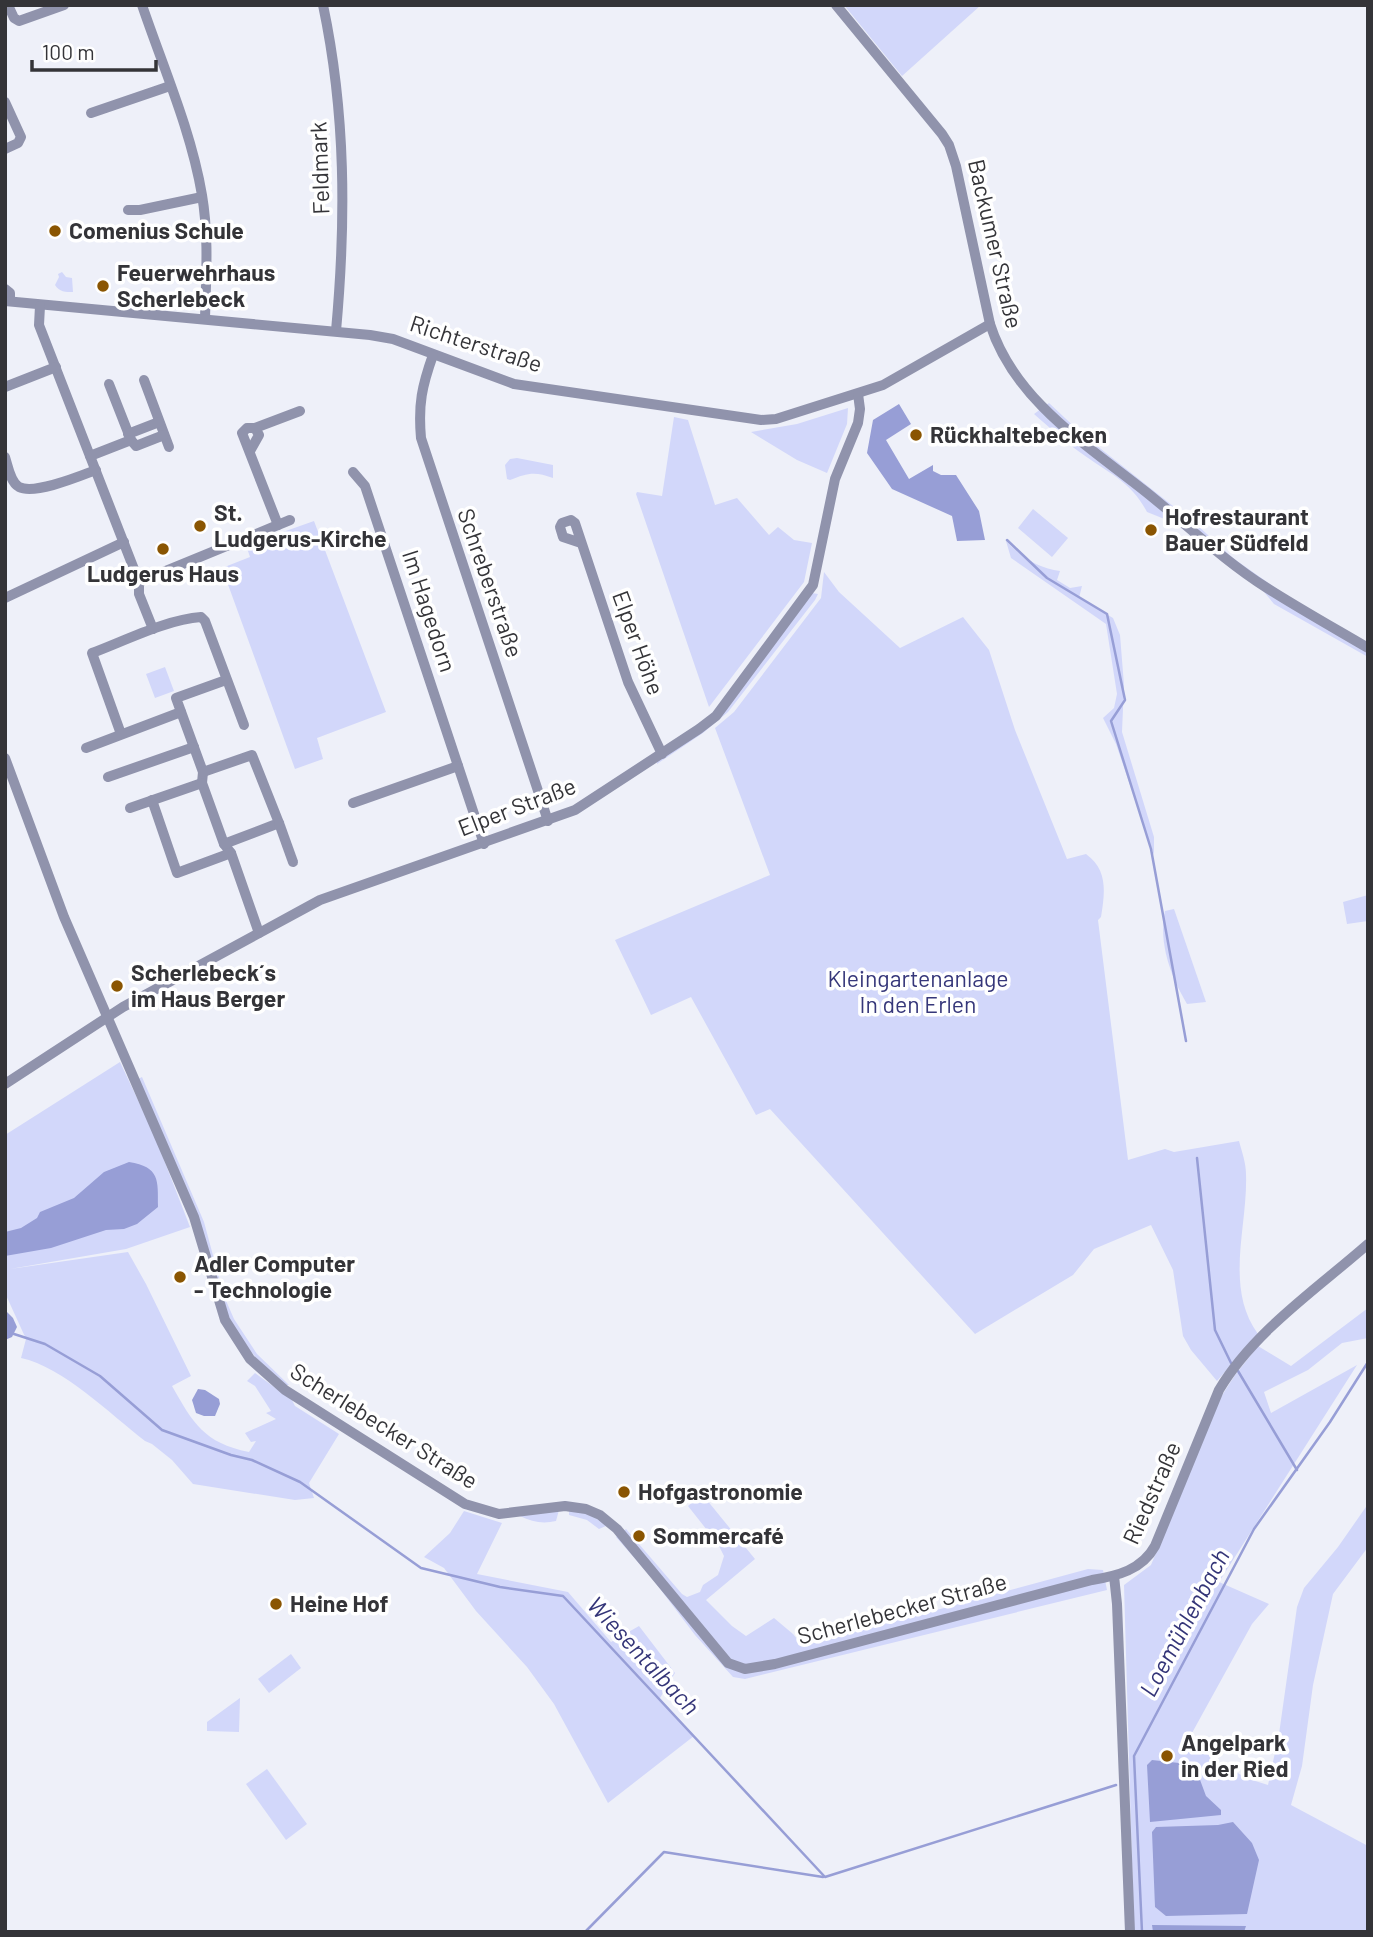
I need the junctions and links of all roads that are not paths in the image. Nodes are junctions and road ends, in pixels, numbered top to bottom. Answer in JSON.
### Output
{"nodes":[{"id":1,"x":8,"y":5,"type":"edge"},
{"id":2,"x":64,"y":5,"type":"edge"},
{"id":3,"x":142,"y":5,"type":"edge"},
{"id":4,"x":323,"y":5,"type":"edge"},
{"id":5,"x":836,"y":5,"type":"edge"},
{"id":6,"x":170,"y":86,"type":"junction"},
{"id":7,"x":5,"y":102,"type":"edge"},
{"id":8,"x":91,"y":113,"type":"dead end"},
{"id":9,"x":5,"y":149,"type":"edge"},
{"id":10,"x":202,"y":197,"type":"junction"},
{"id":11,"x":128,"y":210,"type":"dead end"},
{"id":12,"x":5,"y":285,"type":"edge"},
{"id":13,"x":8,"y":301,"type":"edge"},
{"id":14,"x":40,"y":306,"type":"junction"},
{"id":15,"x":205,"y":319,"type":"junction"},
{"id":16,"x":990,"y":324,"type":"junction"},
{"id":17,"x":336,"y":331,"type":"junction"},
{"id":18,"x":433,"y":355,"type":"junction"},
{"id":19,"x":56,"y":367,"type":"junction"},
{"id":20,"x":144,"y":380,"type":"dead end"},
{"id":21,"x":109,"y":384,"type":"dead end"},
{"id":22,"x":5,"y":387,"type":"edge"},
{"id":23,"x":858,"y":394,"type":"junction"},
{"id":24,"x":300,"y":411,"type":"dead end"},
{"id":25,"x":159,"y":422,"type":"junction"},
{"id":26,"x":164,"y":435,"type":"junction"},
{"id":27,"x":129,"y":437,"type":"junction"},
{"id":28,"x":169,"y":447,"type":"dead end"},
{"id":29,"x":90,"y":456,"type":"junction"},
{"id":30,"x":5,"y":457,"type":"edge"},
{"id":31,"x":96,"y":470,"type":"junction"},
{"id":32,"x":354,"y":472,"type":"dead end"},
{"id":33,"x":290,"y":520,"type":"dead end"},
{"id":34,"x":278,"y":525,"type":"junction"},
{"id":35,"x":124,"y":542,"type":"junction"},
{"id":36,"x":581,"y":543,"type":"dead end"},
{"id":37,"x":139,"y":582,"type":"junction"},
{"id":38,"x":5,"y":598,"type":"edge"},
{"id":39,"x":153,"y":629,"type":"junction"},
{"id":40,"x":1368,"y":648,"type":"edge"},
{"id":41,"x":226,"y":680,"type":"junction"},
{"id":42,"x":181,"y":712,"type":"junction"},
{"id":43,"x":244,"y":725,"type":"dead end"},
{"id":44,"x":121,"y":734,"type":"junction"},
{"id":45,"x":194,"y":747,"type":"junction"},
{"id":46,"x":86,"y":748,"type":"dead end"},
{"id":47,"x":662,"y":754,"type":"junction"},
{"id":48,"x":5,"y":758,"type":"edge"},
{"id":49,"x":458,"y":766,"type":"junction"},
{"id":50,"x":108,"y":777,"type":"dead end"},
{"id":51,"x":202,"y":777,"type":"junction"},
{"id":52,"x":152,"y":800,"type":"junction"},
{"id":53,"x":354,"y":803,"type":"dead end"},
{"id":54,"x":130,"y":808,"type":"dead end"},
{"id":55,"x":548,"y":821,"type":"junction"},
{"id":56,"x":279,"y":823,"type":"junction"},
{"id":57,"x":224,"y":844,"type":"junction"},
{"id":58,"x":484,"y":844,"type":"junction"},
{"id":59,"x":231,"y":853,"type":"junction"},
{"id":60,"x":293,"y":862,"type":"dead end"},
{"id":61,"x":259,"y":933,"type":"junction"},
{"id":62,"x":107,"y":1017,"type":"junction"},
{"id":63,"x":5,"y":1084,"type":"edge"},
{"id":64,"x":1368,"y":1244,"type":"edge"},
{"id":65,"x":1114,"y":1576,"type":"junction"},
{"id":66,"x":1130,"y":1932,"type":"edge"}],
"edges":[{"from":1,"to":2,"type":"street"},
{"from":3,"to":6,"type":"street"},
{"from":4,"to":17,"type":"street","name":"Feldmark"},
{"from":5,"to":16,"type":"street","name":"Backumer Straße"},
{"from":6,"to":8,"type":"street"},
{"from":6,"to":10,"type":"street"},
{"from":7,"to":9,"type":"street"},
{"from":10,"to":11,"type":"street"},
{"from":10,"to":15,"type":"street"},
{"from":12,"to":13,"type":"street","name":"Richterstraße"},
{"from":13,"to":14,"type":"street","name":"Richterstraße"},
{"from":14,"to":15,"type":"street","name":"Richterstraße"},
{"from":14,"to":19,"type":"street"},
{"from":15,"to":17,"type":"street","name":"Richterstraße"},
{"from":16,"to":23,"type":"street","name":"Richterstraße"},
{"from":16,"to":40,"type":"street","name":"Backumer Straße"},
{"from":17,"to":18,"type":"street","name":"Richterstraße"},
{"from":18,"to":23,"type":"street","name":"Richterstraße"},
{"from":18,"to":55,"type":"street","name":"Schreberstraße"},
{"from":19,"to":22,"type":"street"},
{"from":19,"to":29,"type":"street"},
{"from":20,"to":25,"type":"street"},
{"from":21,"to":27,"type":"street"},
{"from":23,"to":47,"type":"street","name":"Elper Straße"},
{"from":24,"to":34,"type":"street"},
{"from":25,"to":26,"type":"street"},
{"from":25,"to":27,"type":"street"},
{"from":26,"to":27,"type":"street"},
{"from":26,"to":28,"type":"street"},
{"from":27,"to":29,"type":"street"},
{"from":29,"to":31,"type":"street"},
{"from":30,"to":31,"type":"street"},
{"from":31,"to":35,"type":"street"},
{"from":32,"to":49,"type":"street","name":"Im Hagedorn"},
{"from":33,"to":34,"type":"street"},
{"from":34,"to":37,"type":"street"},
{"from":35,"to":37,"type":"street"},
{"from":35,"to":38,"type":"street"},
{"from":36,"to":47,"type":"street","name":"Elper Höhe"},
{"from":37,"to":39,"type":"street"},
{"from":39,"to":41,"type":"street"},
{"from":39,"to":44,"type":"street"},
{"from":41,"to":42,"type":"street"},
{"from":41,"to":43,"type":"street"},
{"from":42,"to":44,"type":"street"},
{"from":42,"to":45,"type":"street"},
{"from":44,"to":46,"type":"street"},
{"from":45,"to":50,"type":"street"},
{"from":45,"to":51,"type":"street"},
{"from":47,"to":55,"type":"street","name":"Elper Straße"},
{"from":48,"to":62,"type":"street","name":"Scherlebecker Straße"},
{"from":49,"to":53,"type":"street"},
{"from":49,"to":58,"type":"street","name":"Im Hagedorn"},
{"from":51,"to":52,"type":"street"},
{"from":51,"to":56,"type":"street"},
{"from":51,"to":57,"type":"street"},
{"from":52,"to":54,"type":"street"},
{"from":52,"to":59,"type":"street"},
{"from":55,"to":58,"type":"street","name":"Elper Straße"},
{"from":56,"to":57,"type":"street"},
{"from":56,"to":60,"type":"street"},
{"from":57,"to":59,"type":"street"},
{"from":58,"to":61,"type":"street","name":"Elper Straße"},
{"from":59,"to":61,"type":"street"},
{"from":61,"to":62,"type":"street","name":"Elper Straße"},
{"from":62,"to":63,"type":"street","name":"Elper Straße"},
{"from":62,"to":65,"type":"street","name":"Scherlebecker Straße"},
{"from":64,"to":65,"type":"street","name":"Riedstraße"},
{"from":65,"to":66,"type":"street"}]}
